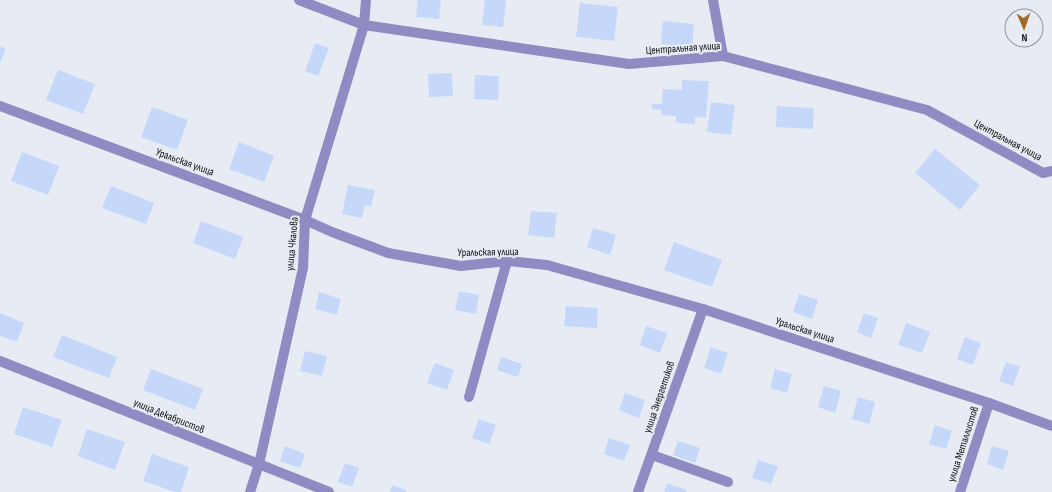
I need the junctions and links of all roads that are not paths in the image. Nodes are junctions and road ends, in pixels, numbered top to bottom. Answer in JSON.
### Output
{"nodes":[{"id":1,"x":299,"y":0,"type":"edge"},
{"id":2,"x":366,"y":0,"type":"edge"},
{"id":3,"x":713,"y":0,"type":"edge"},
{"id":4,"x":364,"y":25,"type":"junction"},
{"id":5,"x":723,"y":56,"type":"junction"},
{"id":6,"x":0,"y":106,"type":"edge"},
{"id":7,"x":1052,"y":171,"type":"edge"},
{"id":8,"x":305,"y":220,"type":"junction"},
{"id":9,"x":507,"y":261,"type":"junction"},
{"id":10,"x":703,"y":309,"type":"junction"},
{"id":11,"x":0,"y":361,"type":"edge"},
{"id":12,"x":469,"y":397,"type":"dead end"},
{"id":13,"x":989,"y":404,"type":"junction"},
{"id":14,"x":1052,"y":426,"type":"edge"},
{"id":15,"x":652,"y":455,"type":"junction"},
{"id":16,"x":259,"y":464,"type":"junction"},
{"id":17,"x":728,"y":482,"type":"dead end"},
{"id":18,"x":250,"y":492,"type":"edge"},
{"id":19,"x":329,"y":492,"type":"edge"},
{"id":20,"x":638,"y":492,"type":"edge"},
{"id":21,"x":960,"y":492,"type":"edge"}],
"edges":[{"from":1,"to":4,"type":"street","name":"Центральная улица"},
{"from":2,"to":4,"type":"street","name":"улица Чкалова"},
{"from":3,"to":5,"type":"street"},
{"from":4,"to":5,"type":"street","name":"Центральная улица"},
{"from":4,"to":8,"type":"street","name":"улица Чкалова"},
{"from":5,"to":7,"type":"street","name":"Центральная улица"},
{"from":6,"to":8,"type":"street","name":"Уральская улица"},
{"from":8,"to":9,"type":"street","name":"Уральская улица"},
{"from":8,"to":16,"type":"street","name":"улица Чкалова"},
{"from":9,"to":10,"type":"street","name":"Уральская улица"},
{"from":9,"to":12,"type":"street"},
{"from":10,"to":13,"type":"street","name":"Уральская улица"},
{"from":10,"to":15,"type":"street","name":"улица Энергетиков"},
{"from":11,"to":16,"type":"street","name":"улица Декабристов"},
{"from":13,"to":14,"type":"street","name":"Уральская улица"},
{"from":13,"to":21,"type":"street","name":"улица Металлистов"},
{"from":15,"to":17,"type":"street"},
{"from":15,"to":20,"type":"street","name":"улица Энергетиков"},
{"from":16,"to":18,"type":"street","name":"улица Чкалова"},
{"from":16,"to":19,"type":"street","name":"улица Декабристов"}]}
